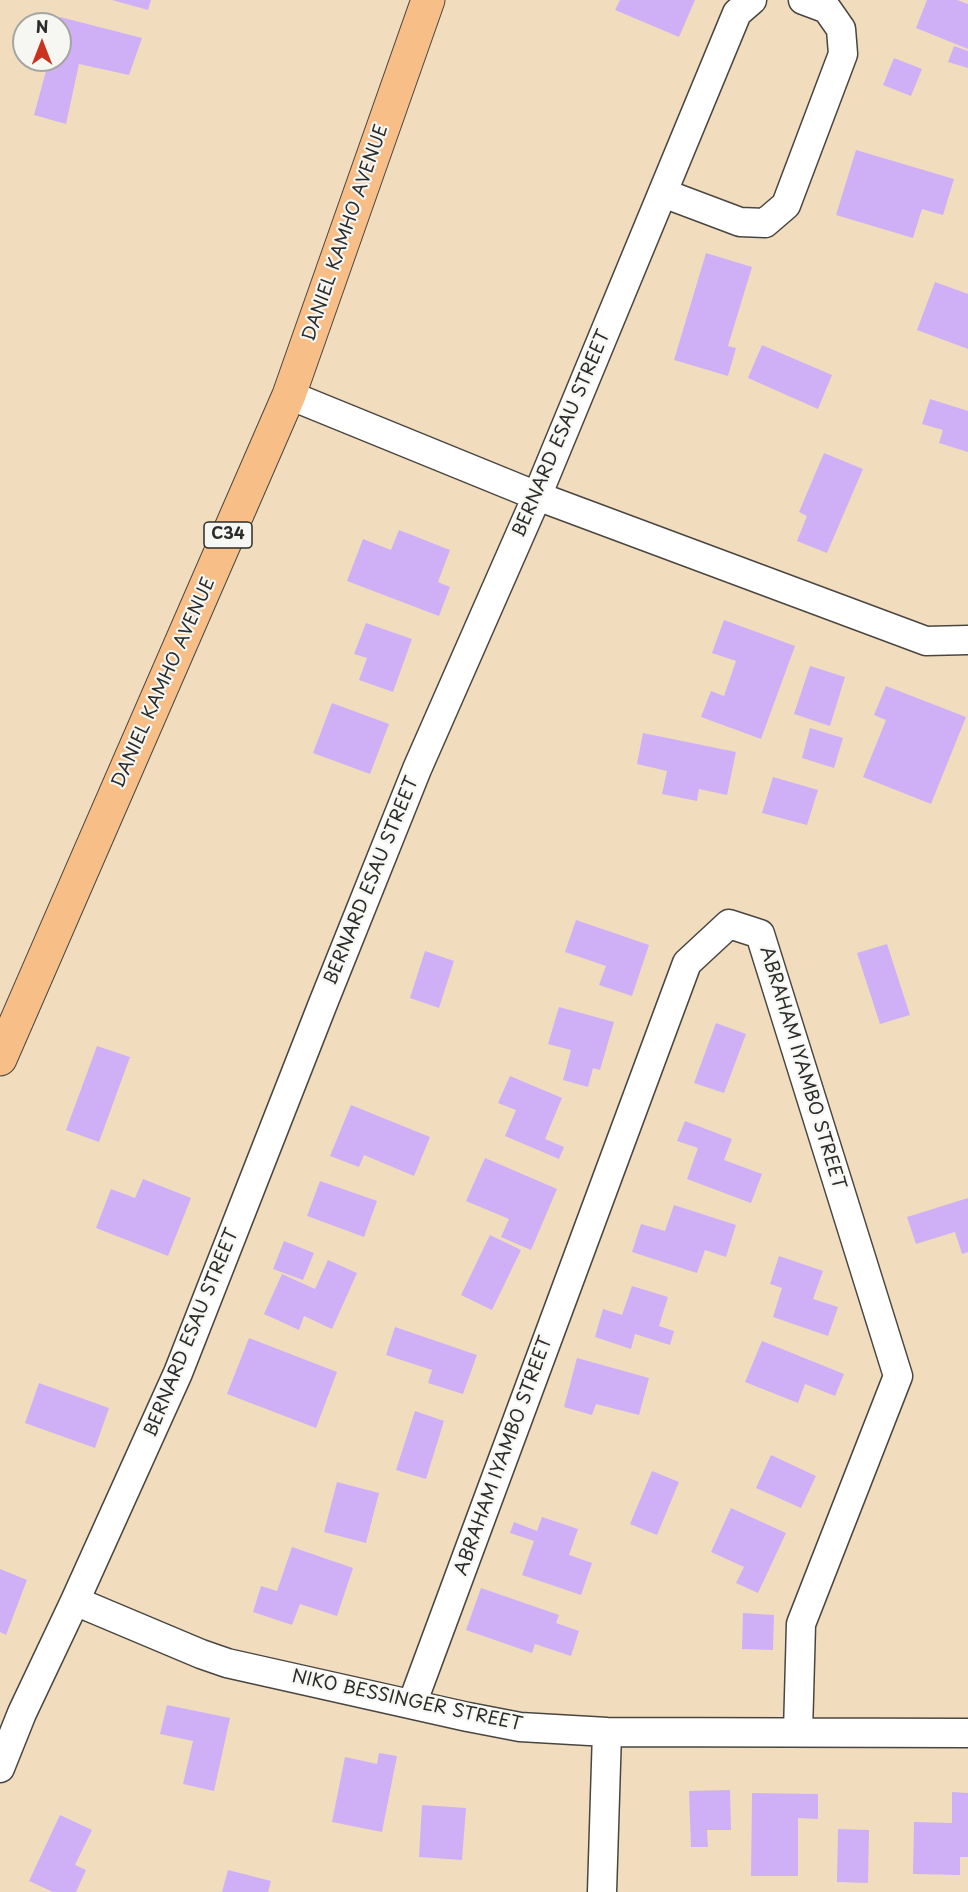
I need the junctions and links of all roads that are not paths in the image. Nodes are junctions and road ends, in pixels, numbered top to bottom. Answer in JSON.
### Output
{"nodes":[{"id":1,"x":428,"y":0,"type":"edge"},
{"id":2,"x":752,"y":0,"type":"edge"},
{"id":3,"x":803,"y":0,"type":"edge"},
{"id":4,"x":663,"y":193,"type":"junction"},
{"id":5,"x":289,"y":395,"type":"junction"},
{"id":6,"x":537,"y":496,"type":"junction"},
{"id":7,"x":968,"y":640,"type":"edge"},
{"id":8,"x":0,"y":1059,"type":"edge"},
{"id":9,"x":75,"y":1601,"type":"junction"},
{"id":10,"x":412,"y":1704,"type":"junction"},
{"id":11,"x":607,"y":1732,"type":"junction"},
{"id":12,"x":798,"y":1732,"type":"junction"},
{"id":13,"x":968,"y":1733,"type":"edge"},
{"id":14,"x":0,"y":1768,"type":"edge"},
{"id":15,"x":602,"y":1892,"type":"edge"}],
"edges":[{"from":1,"to":5,"type":"main road","name":"DANIEL KAMHO AVENUE","number":"C34"},
{"from":2,"to":4,"type":"street","name":"BERNARD ESAU STREET"},
{"from":3,"to":4,"type":"street"},
{"from":4,"to":6,"type":"street","name":"BERNARD ESAU STREET"},
{"from":5,"to":6,"type":"street"},
{"from":5,"to":8,"type":"main road","name":"DANIEL KAMHO AVENUE","number":"C34"},
{"from":6,"to":7,"type":"street"},
{"from":6,"to":9,"type":"street","name":"BERNARD ESAU STREET"},
{"from":9,"to":10,"type":"street","name":"NIKO BESSINGER STREET"},
{"from":9,"to":14,"type":"street","name":"BERNARD ESAU STREET"},
{"from":10,"to":11,"type":"street","name":"NIKO BESSINGER STREET"},
{"from":10,"to":12,"type":"street","name":"ABRAHAM IYAMBO STREET"},
{"from":11,"to":12,"type":"street","name":"NIKO BESSINGER STREET"},
{"from":11,"to":15,"type":"street"},
{"from":12,"to":13,"type":"street","name":"NIKO BESSINGER STREET"}]}
